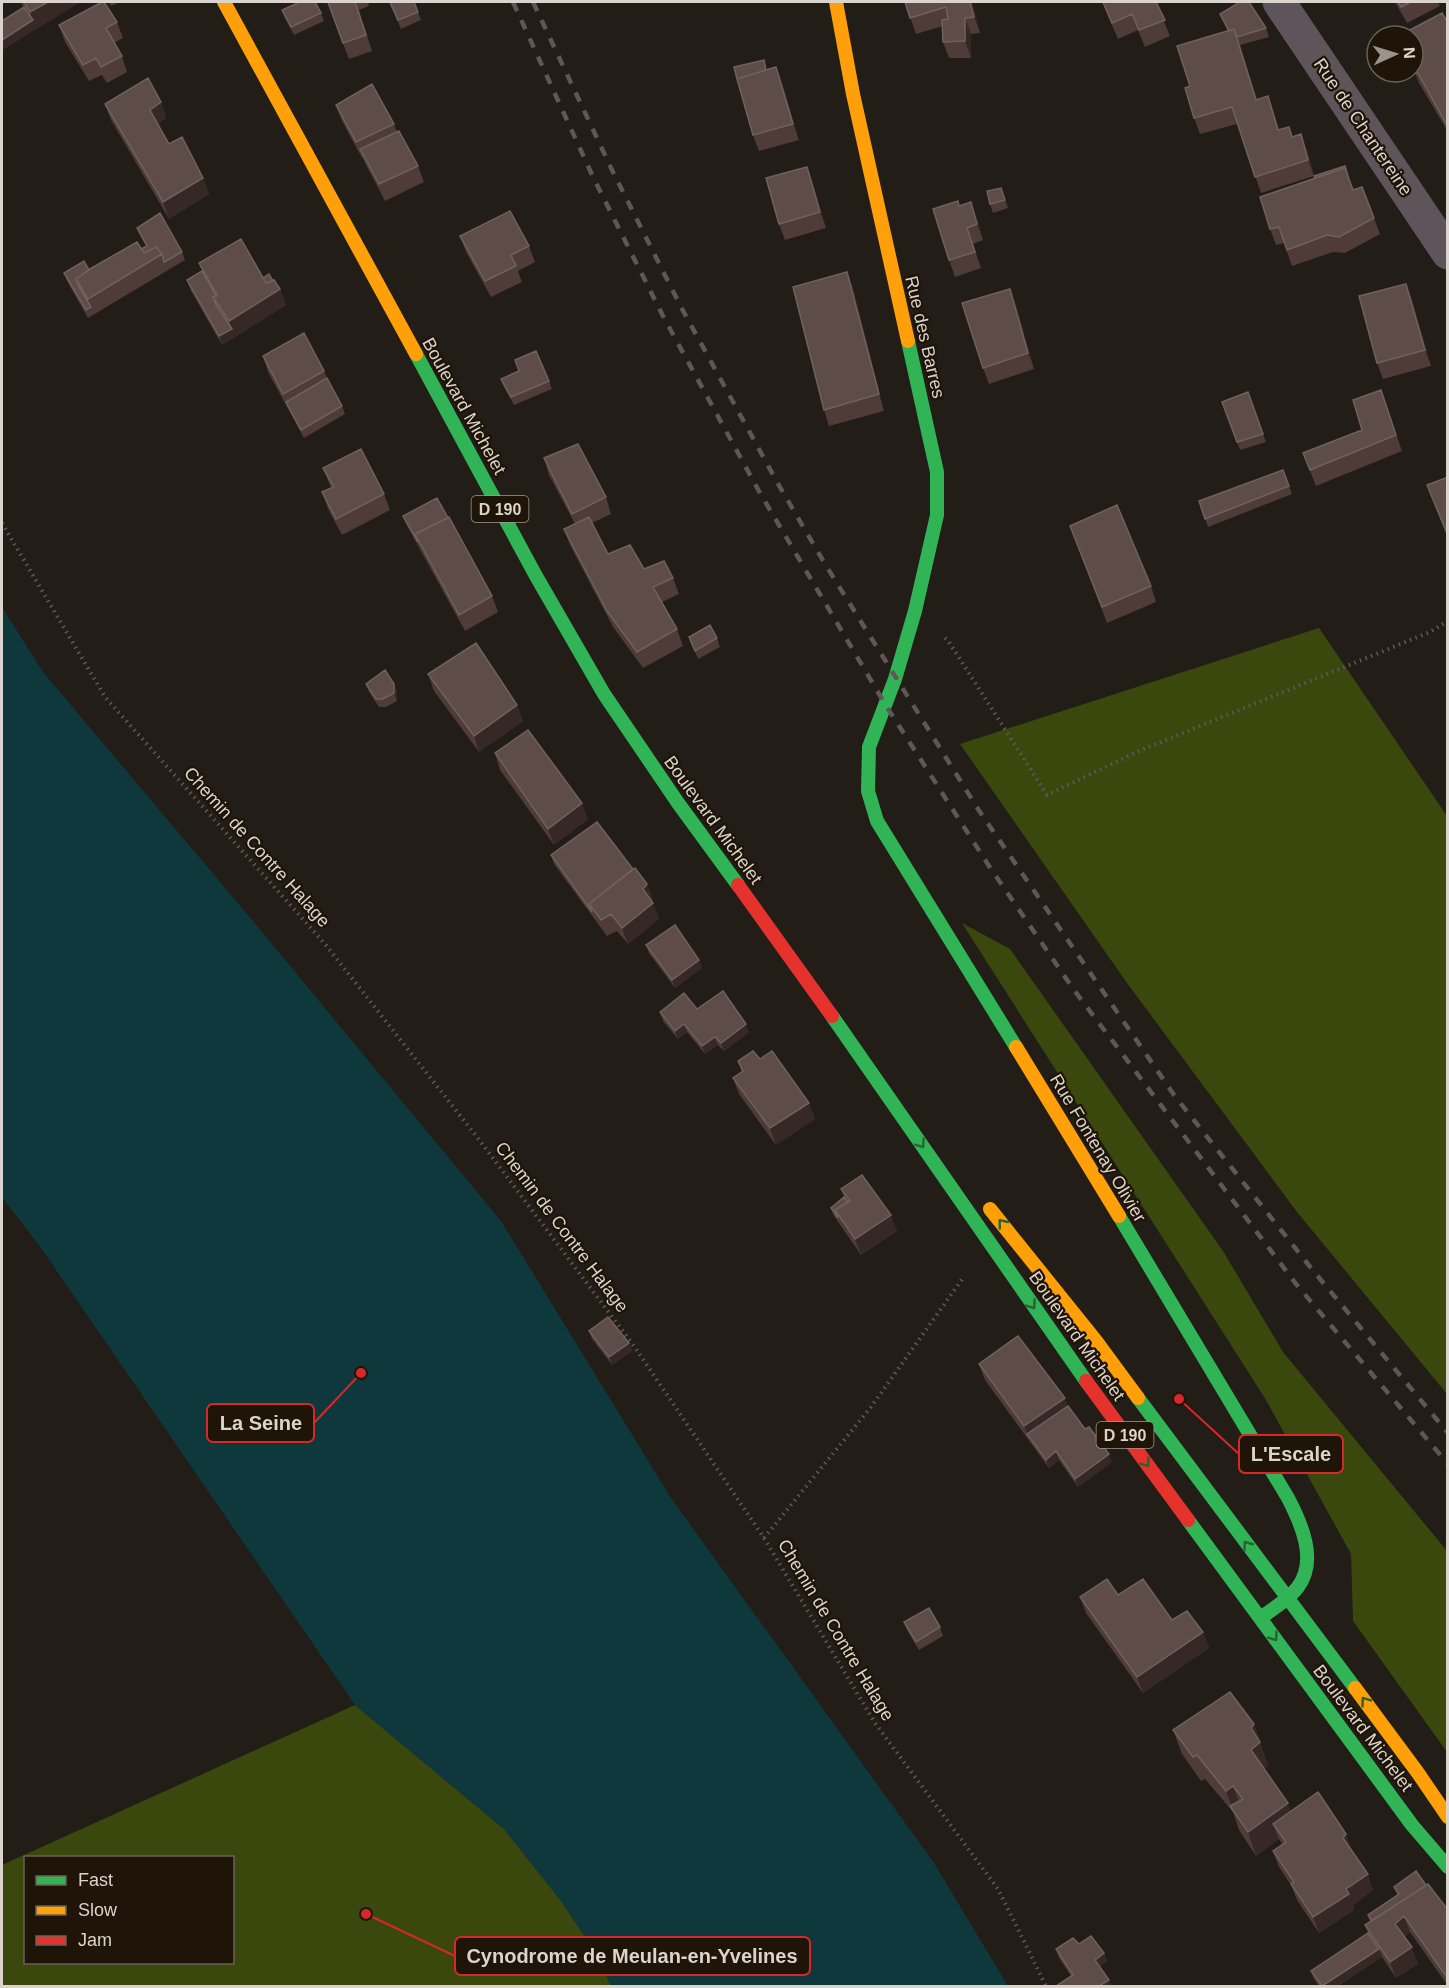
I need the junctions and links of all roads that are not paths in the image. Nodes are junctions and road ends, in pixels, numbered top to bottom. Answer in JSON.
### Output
{"nodes":[{"id":1,"x":224,"y":2,"type":"edge"},
{"id":2,"x":836,"y":2,"type":"edge"},
{"id":3,"x":1279,"y":2,"type":"edge"},
{"id":4,"x":1448,"y":253,"type":"edge"},
{"id":5,"x":895,"y":679,"type":"joint"},
{"id":6,"x":816,"y":993,"type":"junction"},
{"id":7,"x":941,"y":1148,"type":"dead end"},
{"id":8,"x":978,"y":1194,"type":"dead end"},
{"id":9,"x":1287,"y":1598,"type":"junction"},
{"id":10,"x":1260,"y":1618,"type":"junction"},
{"id":11,"x":1448,"y":1817,"type":"edge"},
{"id":12,"x":1448,"y":1867,"type":"edge"}],
"edges":[{"from":1,"to":6,"type":"main road","name":"Boulevard Michelet","number":"D 190"},
{"from":2,"to":5,"type":"main road","name":"Rue des Barres"},
{"from":3,"to":4,"type":"street","name":"Rue de Chantereine"},
{"from":5,"to":9,"type":"main road","name":"Rue Fontenay Olivier"},
{"from":6,"to":7,"type":"main road","name":"Boulevard Michelet","number":"D 190"},
{"from":6,"to":10,"type":"main road","name":"Boulevard Michelet","number":"D 190","one_way":true},
{"from":9,"to":8,"type":"main road","name":"Boulevard Michelet","number":"D 190","one_way":true},
{"from":9,"to":10,"type":"main road","name":"Rue Fontenay Olivier"},
{"from":11,"to":9,"type":"main road","name":"Boulevard Michelet","number":"D 190","one_way":true},
{"from":10,"to":12,"type":"main road","name":"Boulevard Michelet","number":"D 190","one_way":true}]}
